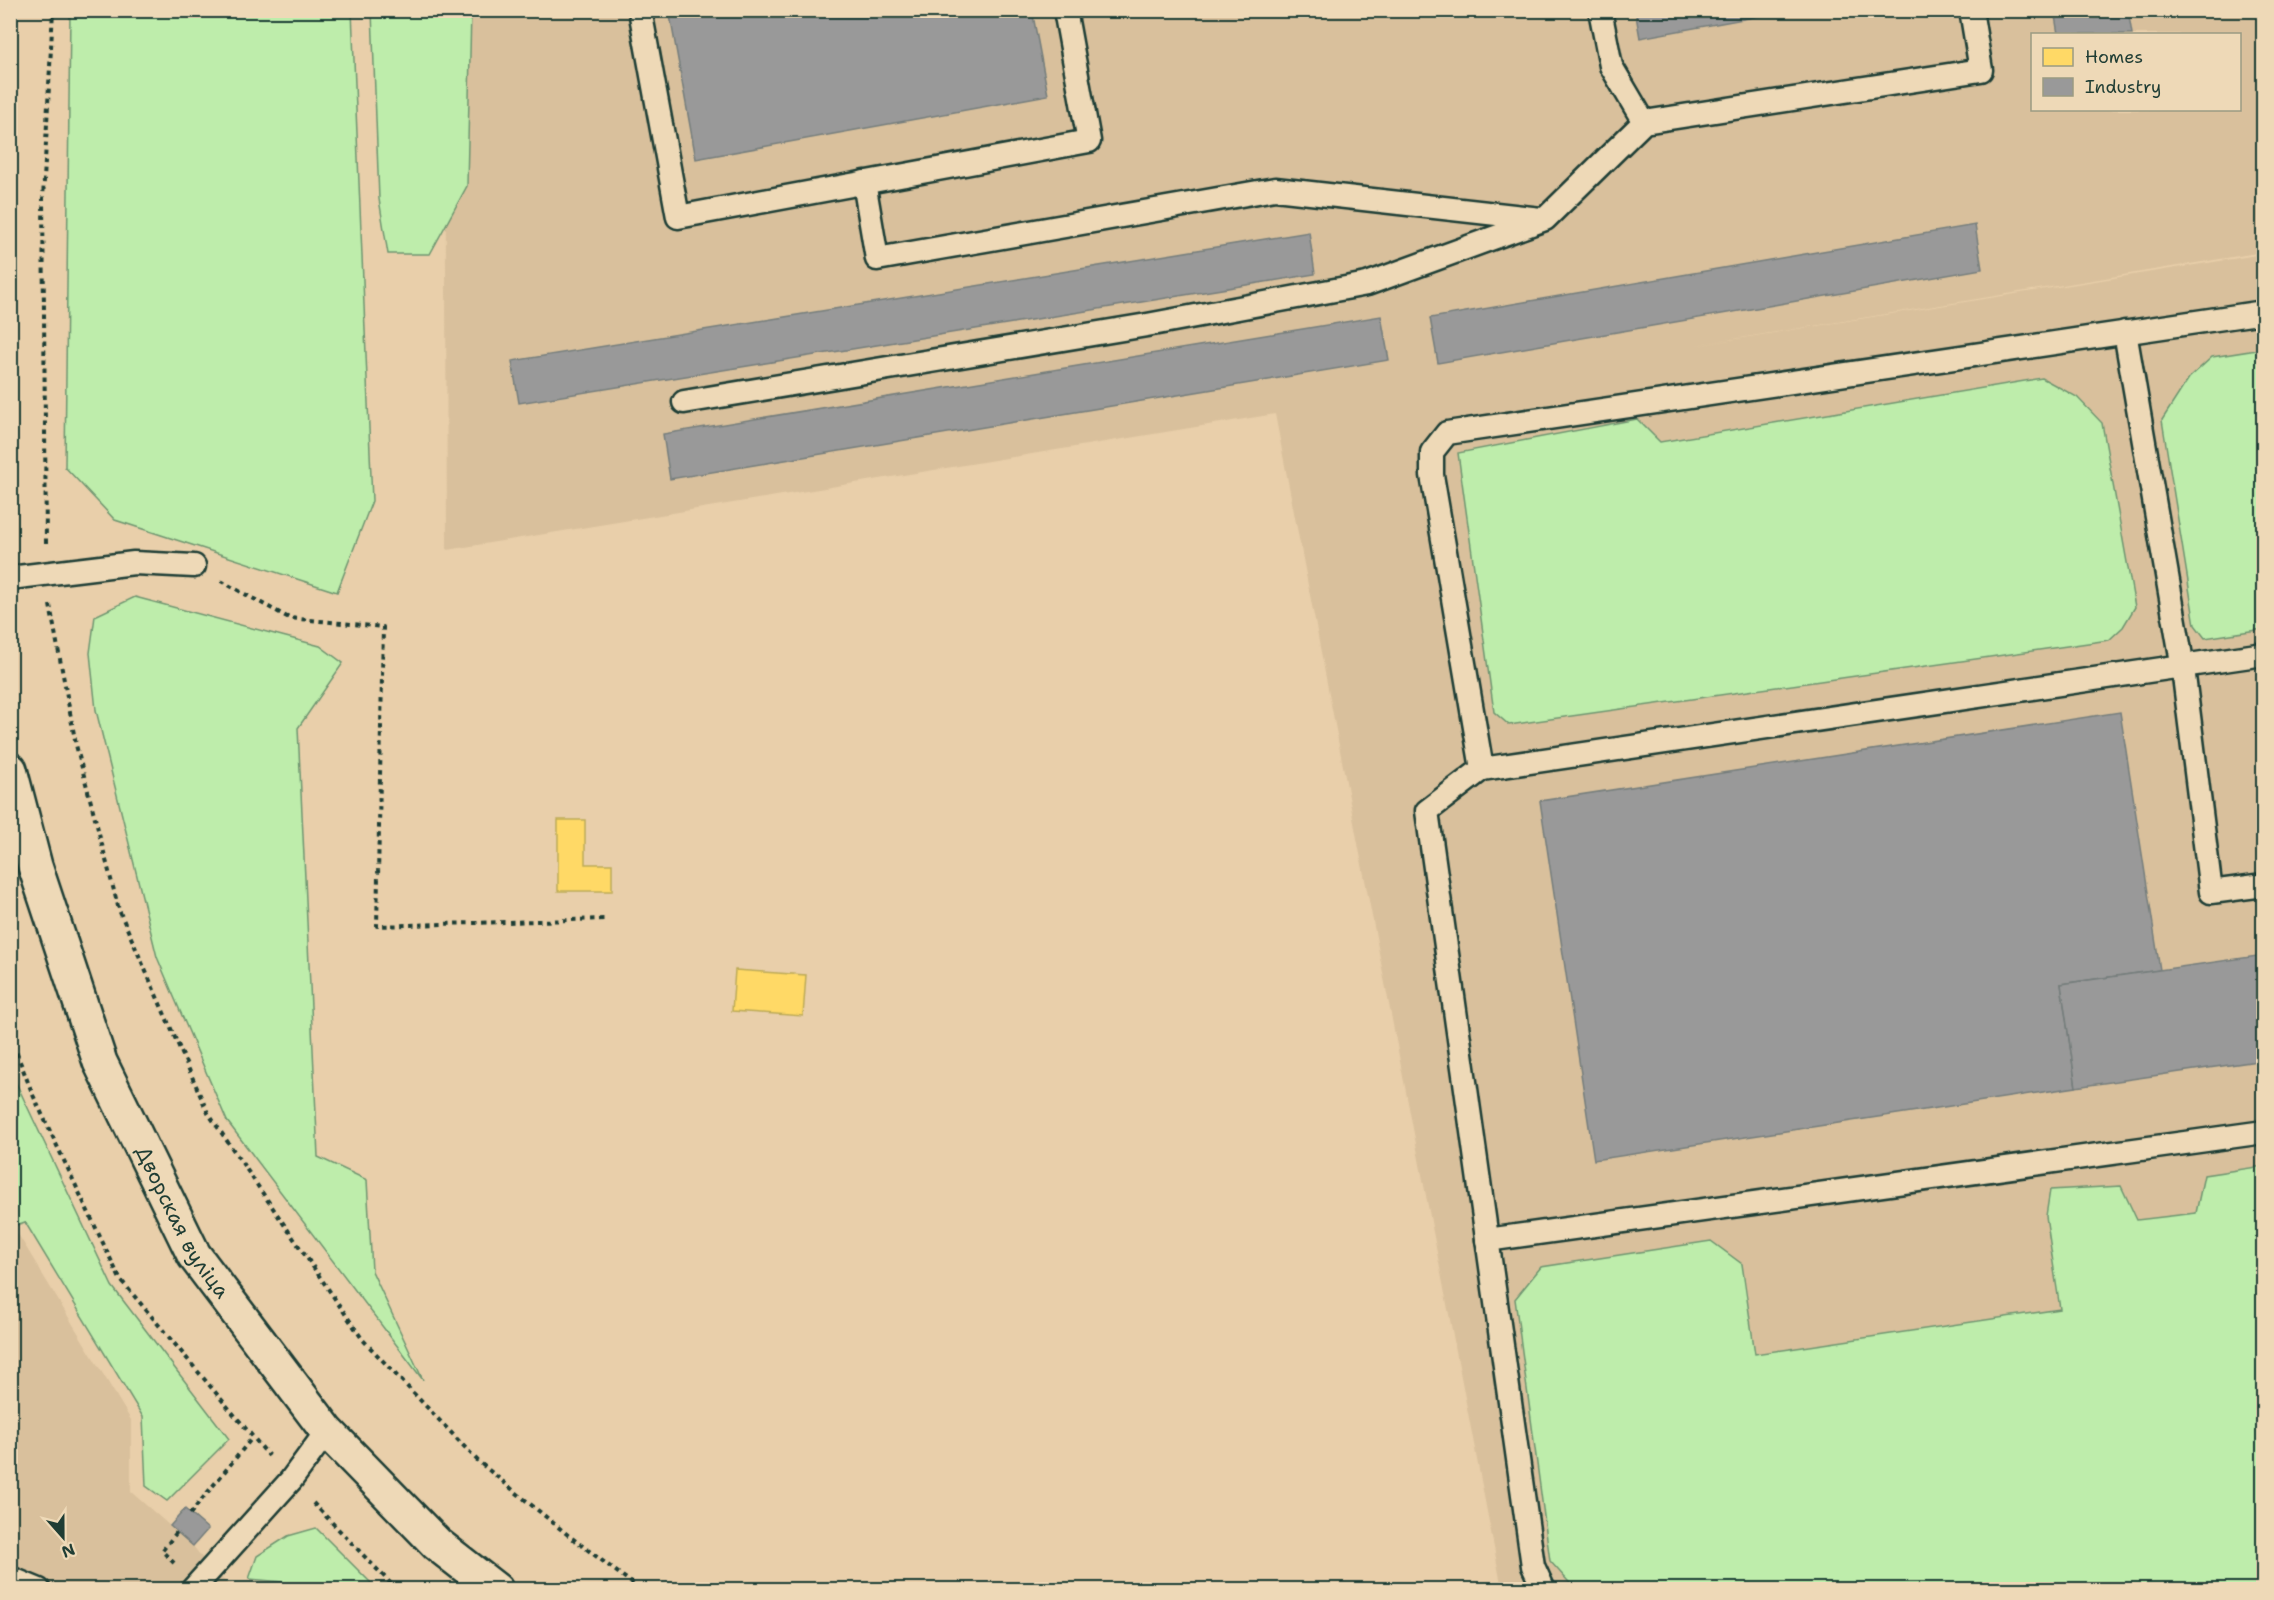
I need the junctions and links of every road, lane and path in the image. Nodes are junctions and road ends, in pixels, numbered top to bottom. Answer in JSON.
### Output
{"nodes":[{"id":1,"x":53,"y":10,"type":"edge"},
{"id":2,"x":640,"y":10,"type":"edge"},
{"id":3,"x":1065,"y":10,"type":"edge"},
{"id":4,"x":1600,"y":10,"type":"edge"},
{"id":5,"x":1971,"y":10,"type":"edge"},
{"id":6,"x":1644,"y":122,"type":"junction"},
{"id":7,"x":864,"y":182,"type":"junction"},
{"id":8,"x":1545,"y":219,"type":"junction"},
{"id":9,"x":2264,"y":312,"type":"edge"},
{"id":10,"x":2125,"y":333,"type":"junction"},
{"id":11,"x":684,"y":402,"type":"dead end"},
{"id":12,"x":194,"y":566,"type":"joint"},
{"id":13,"x":46,"y":574,"type":"junction"},
{"id":14,"x":10,"y":578,"type":"edge"},
{"id":15,"x":2264,"y":654,"type":"edge"},
{"id":16,"x":2183,"y":668,"type":"junction"},
{"id":17,"x":1482,"y":769,"type":"junction"},
{"id":18,"x":10,"y":770,"type":"edge"},
{"id":19,"x":2264,"y":885,"type":"edge"},
{"id":20,"x":604,"y":919,"type":"dead end"},
{"id":21,"x":10,"y":1036,"type":"edge"},
{"id":22,"x":2264,"y":1132,"type":"edge"},
{"id":23,"x":1487,"y":1240,"type":"junction"},
{"id":24,"x":327,"y":1431,"type":"junction"},
{"id":25,"x":252,"y":1438,"type":"junction"},
{"id":26,"x":291,"y":1480,"type":"junction"},
{"id":27,"x":190,"y":1514,"type":"dead end"},
{"id":28,"x":10,"y":1578,"type":"edge"},
{"id":29,"x":39,"y":1590,"type":"edge"},
{"id":30,"x":192,"y":1590,"type":"edge"},
{"id":31,"x":397,"y":1590,"type":"edge"},
{"id":32,"x":496,"y":1590,"type":"edge"},
{"id":33,"x":641,"y":1590,"type":"edge"},
{"id":34,"x":1544,"y":1590,"type":"edge"}],
"edges":[{"from":1,"to":13,"type":"path"},
{"from":2,"to":7,"type":"lane"},
{"from":3,"to":7,"type":"lane"},
{"from":4,"to":6,"type":"lane"},
{"from":5,"to":6,"type":"lane"},
{"from":6,"to":8,"type":"lane"},
{"from":7,"to":8,"type":"lane"},
{"from":8,"to":11,"type":"lane"},
{"from":9,"to":10,"type":"lane"},
{"from":10,"to":16,"type":"lane"},
{"from":10,"to":17,"type":"lane"},
{"from":12,"to":13,"type":"lane"},
{"from":12,"to":20,"type":"path"},
{"from":13,"to":14,"type":"lane"},
{"from":13,"to":33,"type":"path"},
{"from":15,"to":16,"type":"lane"},
{"from":16,"to":17,"type":"lane"},
{"from":16,"to":19,"type":"lane"},
{"from":17,"to":23,"type":"lane"},
{"from":18,"to":24,"type":"street","name":"Дворская вуліца"},
{"from":21,"to":25,"type":"path"},
{"from":22,"to":23,"type":"lane"},
{"from":23,"to":34,"type":"lane"},
{"from":24,"to":26,"type":"lane"},
{"from":24,"to":32,"type":"street","name":"Дворская вуліца"},
{"from":25,"to":26,"type":"path"},
{"from":25,"to":27,"type":"path"},
{"from":26,"to":30,"type":"lane"},
{"from":26,"to":31,"type":"path"},
{"from":28,"to":29,"type":"lane"}]}
